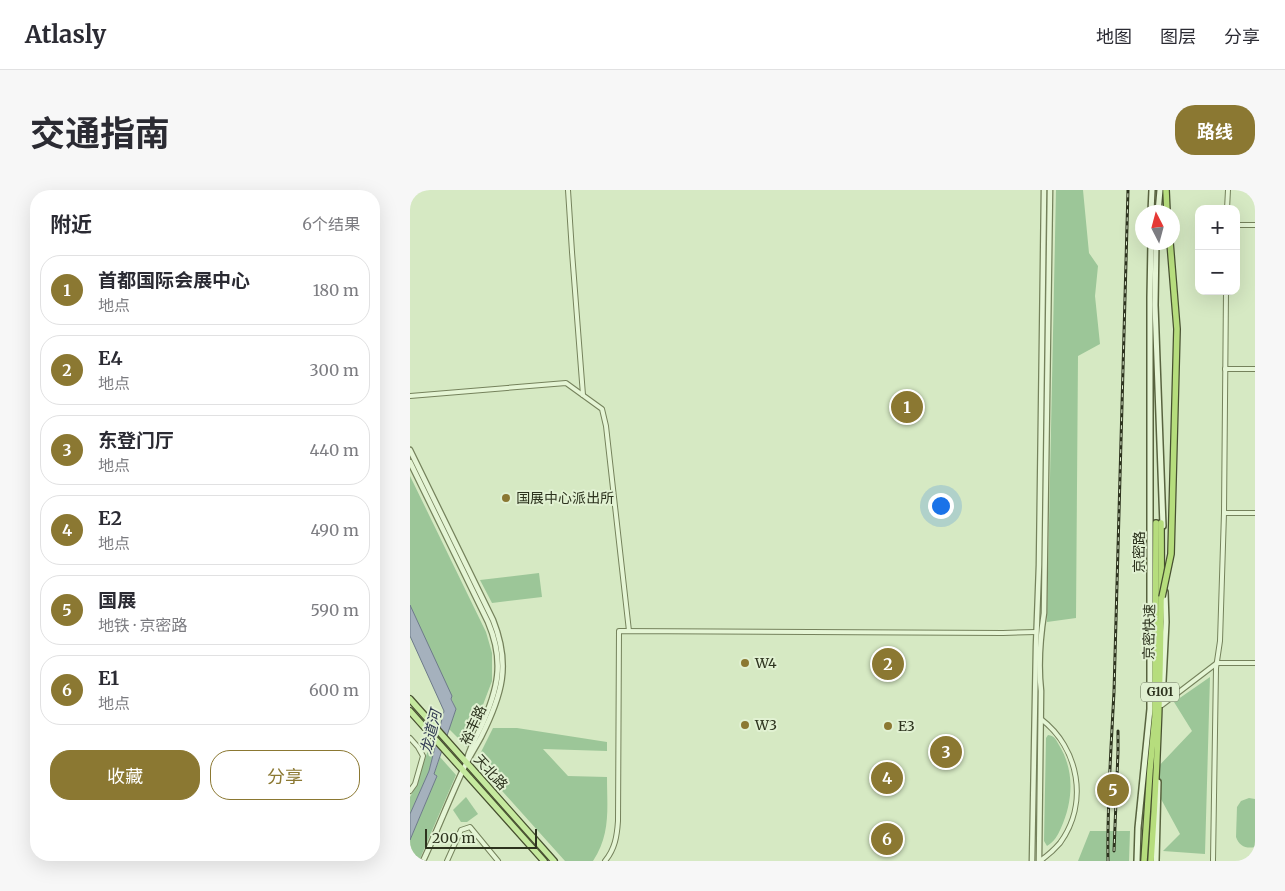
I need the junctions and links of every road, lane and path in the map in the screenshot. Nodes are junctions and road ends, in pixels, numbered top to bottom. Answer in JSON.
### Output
{"nodes":[{"id":1,"x":568,"y":190,"type":"edge"},
{"id":2,"x":1044,"y":190,"type":"edge"},
{"id":3,"x":1050,"y":190,"type":"edge"},
{"id":4,"x":1152,"y":190,"type":"edge"},
{"id":5,"x":1160,"y":190,"type":"edge"},
{"id":6,"x":1166,"y":190,"type":"edge"},
{"id":7,"x":1228,"y":190,"type":"edge"},
{"id":8,"x":1152,"y":205,"type":"edge"},
{"id":9,"x":1159,"y":205,"type":"edge"},
{"id":10,"x":1167,"y":205,"type":"edge"},
{"id":11,"x":1227,"y":205,"type":"edge"},
{"id":12,"x":1255,"y":224,"type":"edge"},
{"id":13,"x":1240,"y":225,"type":"edge"},
{"id":14,"x":1151,"y":250,"type":"edge"},
{"id":15,"x":1156,"y":250,"type":"edge"},
{"id":16,"x":1171,"y":250,"type":"edge"},
{"id":17,"x":1226,"y":295,"type":"edge"},
{"id":18,"x":1224,"y":369,"type":"junction"},
{"id":19,"x":1255,"y":369,"type":"edge"},
{"id":20,"x":583,"y":395,"type":"junction"},
{"id":21,"x":410,"y":396,"type":"edge"},
{"id":22,"x":410,"y":450,"type":"edge"},
{"id":23,"x":410,"y":462,"type":"edge"},
{"id":24,"x":1224,"y":513,"type":"junction"},
{"id":25,"x":1255,"y":513,"type":"edge"},
{"id":26,"x":1162,"y":597,"type":"junction"},
{"id":27,"x":629,"y":631,"type":"junction"},
{"id":28,"x":1036,"y":632,"type":"junction"},
{"id":29,"x":1255,"y":663,"type":"edge"},
{"id":30,"x":1217,"y":664,"type":"junction"},
{"id":31,"x":410,"y":699,"type":"edge"},
{"id":32,"x":1162,"y":705,"type":"junction"},
{"id":33,"x":410,"y":711,"type":"edge"},
{"id":34,"x":1041,"y":719,"type":"junction"},
{"id":35,"x":410,"y":738,"type":"edge"},
{"id":36,"x":466,"y":763,"type":"junction"},
{"id":37,"x":463,"y":770,"type":"junction"},
{"id":38,"x":410,"y":791,"type":"edge"},
{"id":39,"x":424,"y":861,"type":"edge"},
{"id":40,"x":447,"y":861,"type":"edge"},
{"id":41,"x":498,"y":861,"type":"edge"},
{"id":42,"x":544,"y":861,"type":"edge"},
{"id":43,"x":554,"y":861,"type":"edge"},
{"id":44,"x":605,"y":861,"type":"edge"},
{"id":45,"x":1032,"y":861,"type":"edge"},
{"id":46,"x":1040,"y":861,"type":"edge"},
{"id":47,"x":1137,"y":861,"type":"edge"},
{"id":48,"x":1144,"y":861,"type":"edge"},
{"id":49,"x":1151,"y":861,"type":"edge"},
{"id":50,"x":1156,"y":861,"type":"edge"},
{"id":51,"x":1213,"y":861,"type":"edge"}],
"edges":[{"from":1,"to":20,"type":"street"},
{"from":2,"to":28,"type":"street"},
{"from":3,"to":34,"type":"street"},
{"from":4,"to":8,"type":"main road"},
{"from":5,"to":9,"type":"main road"},
{"from":6,"to":10,"type":"highway"},
{"from":7,"to":11,"type":"street"},
{"from":12,"to":13,"type":"street"},
{"from":14,"to":47,"type":"main road","name":"京密路","number":"G101"},
{"from":15,"to":32,"type":"main road","name":"京密路","number":"G101"},
{"from":16,"to":26,"type":"highway","bridge":true},
{"from":17,"to":18,"type":"street"},
{"from":18,"to":19,"type":"street"},
{"from":18,"to":24,"type":"street"},
{"from":20,"to":21,"type":"street"},
{"from":20,"to":27,"type":"street"},
{"from":22,"to":36,"type":"street","name":"裕丰路"},
{"from":23,"to":36,"type":"street","name":"裕丰路"},
{"from":24,"to":25,"type":"street"},
{"from":24,"to":30,"type":"street"},
{"from":26,"to":48,"type":"highway","name":"京密快速","number":"G101","bridge":true},
{"from":26,"to":49,"type":"highway","name":"京密快速","number":"G101"},
{"from":27,"to":28,"type":"street"},
{"from":27,"to":44,"type":"street"},
{"from":28,"to":45,"type":"street"},
{"from":29,"to":30,"type":"street"},
{"from":30,"to":32,"type":"street"},
{"from":30,"to":51,"type":"street"},
{"from":31,"to":36,"type":"main road","name":"天北路"},
{"from":32,"to":50,"type":"main road","name":"京密路","number":"G101"},
{"from":33,"to":37,"type":"main road","name":"天北路"},
{"from":34,"to":46,"type":"street"},
{"from":34,"to":46,"type":"street"},
{"from":35,"to":38,"type":"street"},
{"from":36,"to":37,"type":"street"},
{"from":36,"to":43,"type":"main road","name":"天北路"},
{"from":37,"to":39,"type":"street"},
{"from":37,"to":42,"type":"main road","name":"天北路"},
{"from":40,"to":41,"type":"street"}]}
